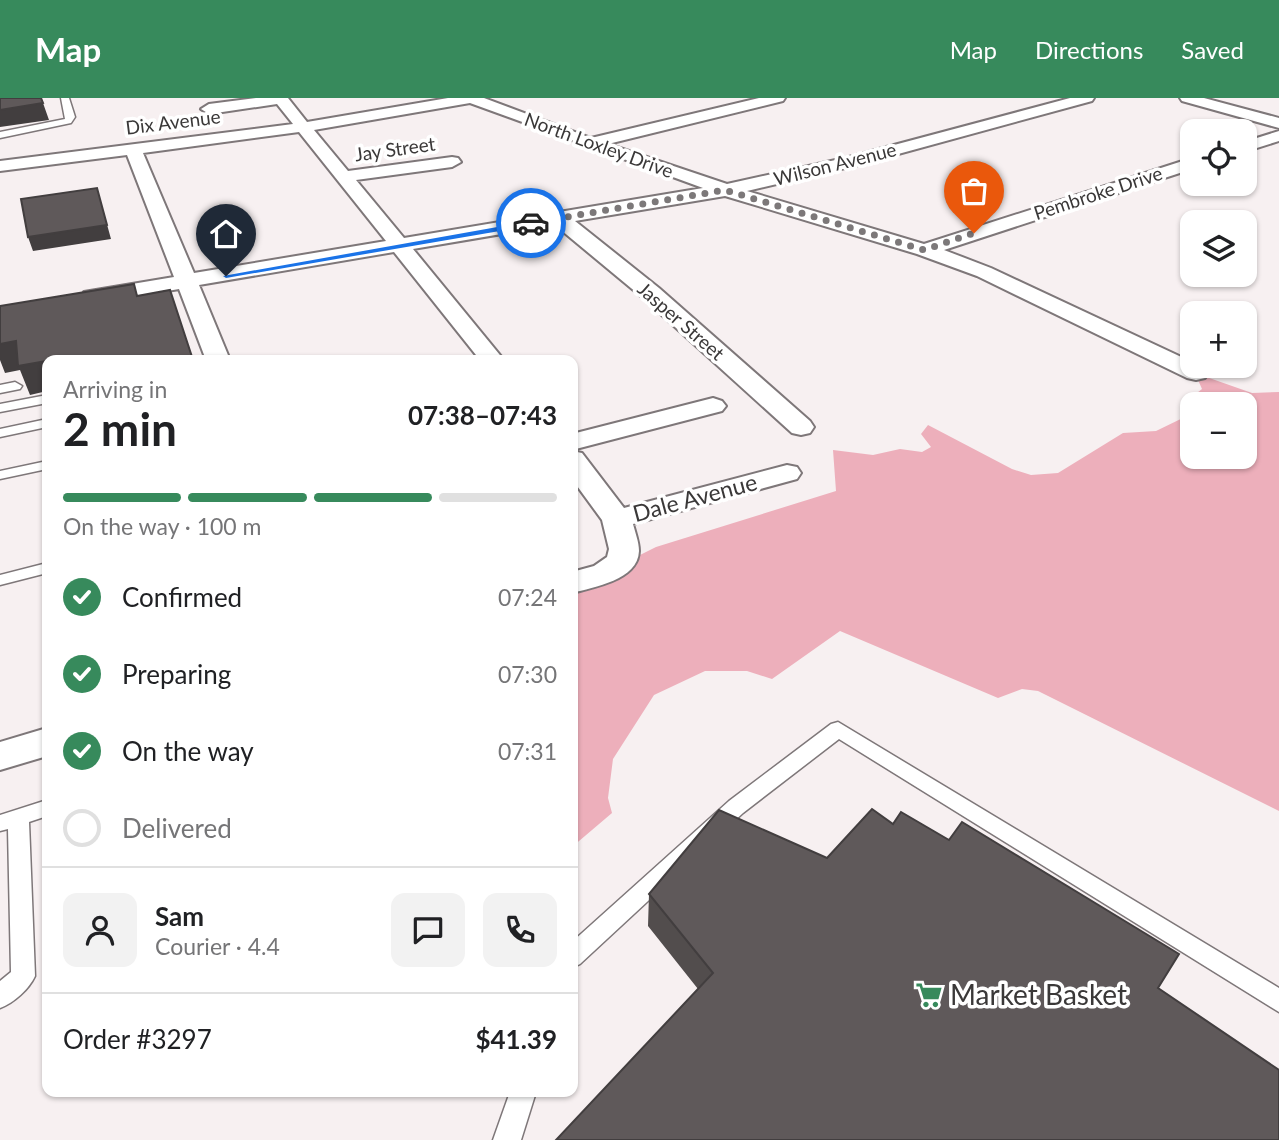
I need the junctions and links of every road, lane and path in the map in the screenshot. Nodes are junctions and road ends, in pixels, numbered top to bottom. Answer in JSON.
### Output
{"nodes":[{"id":1,"x":65,"y":98,"type":"edge"},
{"id":2,"x":472,"y":98,"type":"edge"},
{"id":3,"x":778,"y":98,"type":"edge"},
{"id":4,"x":1087,"y":98,"type":"edge"},
{"id":5,"x":1187,"y":98,"type":"edge"},
{"id":6,"x":281,"y":99,"type":"edge"},
{"id":7,"x":209,"y":109,"type":"dead end"},
{"id":8,"x":1279,"y":123,"type":"edge"},
{"id":9,"x":304,"y":127,"type":"junction"},
{"id":10,"x":0,"y":135,"type":"edge"},
{"id":11,"x":1279,"y":136,"type":"edge"},
{"id":12,"x":590,"y":143,"type":"junction"},
{"id":13,"x":1257,"y":143,"type":"edge"},
{"id":14,"x":133,"y":148,"type":"junction"},
{"id":15,"x":452,"y":162,"type":"dead end"},
{"id":16,"x":0,"y":166,"type":"edge"},
{"id":17,"x":1180,"y":167,"type":"edge"},
{"id":18,"x":343,"y":177,"type":"junction"},
{"id":19,"x":725,"y":190,"type":"junction"},
{"id":20,"x":559,"y":218,"type":"junction"},
{"id":21,"x":399,"y":246,"type":"junction"},
{"id":22,"x":924,"y":250,"type":"junction"},
{"id":23,"x":188,"y":282,"type":"junction"},
{"id":24,"x":67,"y":300,"type":"edge"},
{"id":25,"x":216,"y":355,"type":"edge"},
{"id":26,"x":488,"y":355,"type":"edge"},
{"id":27,"x":1180,"y":365,"type":"edge"},
{"id":28,"x":15,"y":386,"type":"edge"},
{"id":29,"x":0,"y":389,"type":"edge"},
{"id":30,"x":42,"y":400,"type":"edge"},
{"id":31,"x":713,"y":407,"type":"dead end"},
{"id":32,"x":0,"y":408,"type":"edge"},
{"id":33,"x":42,"y":424,"type":"edge"},
{"id":34,"x":801,"y":427,"type":"dead end"},
{"id":35,"x":0,"y":433,"type":"edge"},
{"id":36,"x":578,"y":458,"type":"edge"},
{"id":37,"x":578,"y":465,"type":"edge"},
{"id":38,"x":42,"y":466,"type":"edge"},
{"id":39,"x":787,"y":473,"type":"dead end"},
{"id":40,"x":0,"y":475,"type":"edge"},
{"id":41,"x":617,"y":519,"type":"junction"},
{"id":42,"x":42,"y":569,"type":"edge"},
{"id":43,"x":0,"y":580,"type":"edge"},
{"id":44,"x":578,"y":581,"type":"edge"},
{"id":45,"x":42,"y":743,"type":"edge"},
{"id":46,"x":0,"y":756,"type":"edge"},
{"id":47,"x":42,"y":810,"type":"edge"},
{"id":48,"x":9,"y":820,"type":"edge"},
{"id":49,"x":578,"y":952,"type":"edge"},
{"id":50,"x":0,"y":997,"type":"edge"},
{"id":51,"x":1279,"y":1001,"type":"edge"},
{"id":52,"x":521,"y":1097,"type":"edge"},
{"id":53,"x":507,"y":1140,"type":"edge"}],
"edges":[{"from":1,"to":10,"type":"lane"},
{"from":2,"to":9,"type":"street","name":"Dix Avenue"},
{"from":2,"to":12,"type":"street","name":"North Loxley Drive"},
{"from":3,"to":12,"type":"street"},
{"from":4,"to":19,"type":"street","name":"Wilson Avenue"},
{"from":5,"to":8,"type":"street"},
{"from":6,"to":7,"type":"street"},
{"from":6,"to":9,"type":"street"},
{"from":9,"to":14,"type":"street","name":"Dix Avenue"},
{"from":9,"to":18,"type":"street"},
{"from":11,"to":13,"type":"street"},
{"from":12,"to":19,"type":"street","name":"North Loxley Drive"},
{"from":14,"to":16,"type":"street","name":"Dix Avenue"},
{"from":14,"to":23,"type":"street"},
{"from":15,"to":18,"type":"street","name":"Jay Street"},
{"from":17,"to":22,"type":"street","name":"Pembroke Drive"},
{"from":18,"to":21,"type":"street"},
{"from":19,"to":20,"type":"street","name":"Wilson Avenue"},
{"from":19,"to":22,"type":"street","name":"North Loxley Drive"},
{"from":20,"to":21,"type":"street","name":"Wilson Avenue"},
{"from":20,"to":34,"type":"street","name":"Jasper Street"},
{"from":21,"to":23,"type":"street","name":"Wilson Avenue"},
{"from":21,"to":26,"type":"street"},
{"from":22,"to":27,"type":"street","name":"North Loxley Drive"},
{"from":23,"to":24,"type":"street","name":"Wilson Avenue"},
{"from":23,"to":25,"type":"street"},
{"from":28,"to":29,"type":"lane"},
{"from":30,"to":32,"type":"lane"},
{"from":31,"to":36,"type":"street"},
{"from":33,"to":35,"type":"lane"},
{"from":37,"to":41,"type":"street"},
{"from":38,"to":40,"type":"lane"},
{"from":39,"to":41,"type":"street","name":"Dale Avenue"},
{"from":41,"to":44,"type":"street","name":"Dale Avenue"},
{"from":42,"to":43,"type":"lane"},
{"from":45,"to":46,"type":"street"},
{"from":47,"to":48,"type":"lane"},
{"from":48,"to":50,"type":"lane"},
{"from":49,"to":51,"type":"lane"},
{"from":52,"to":53,"type":"lane"}]}
